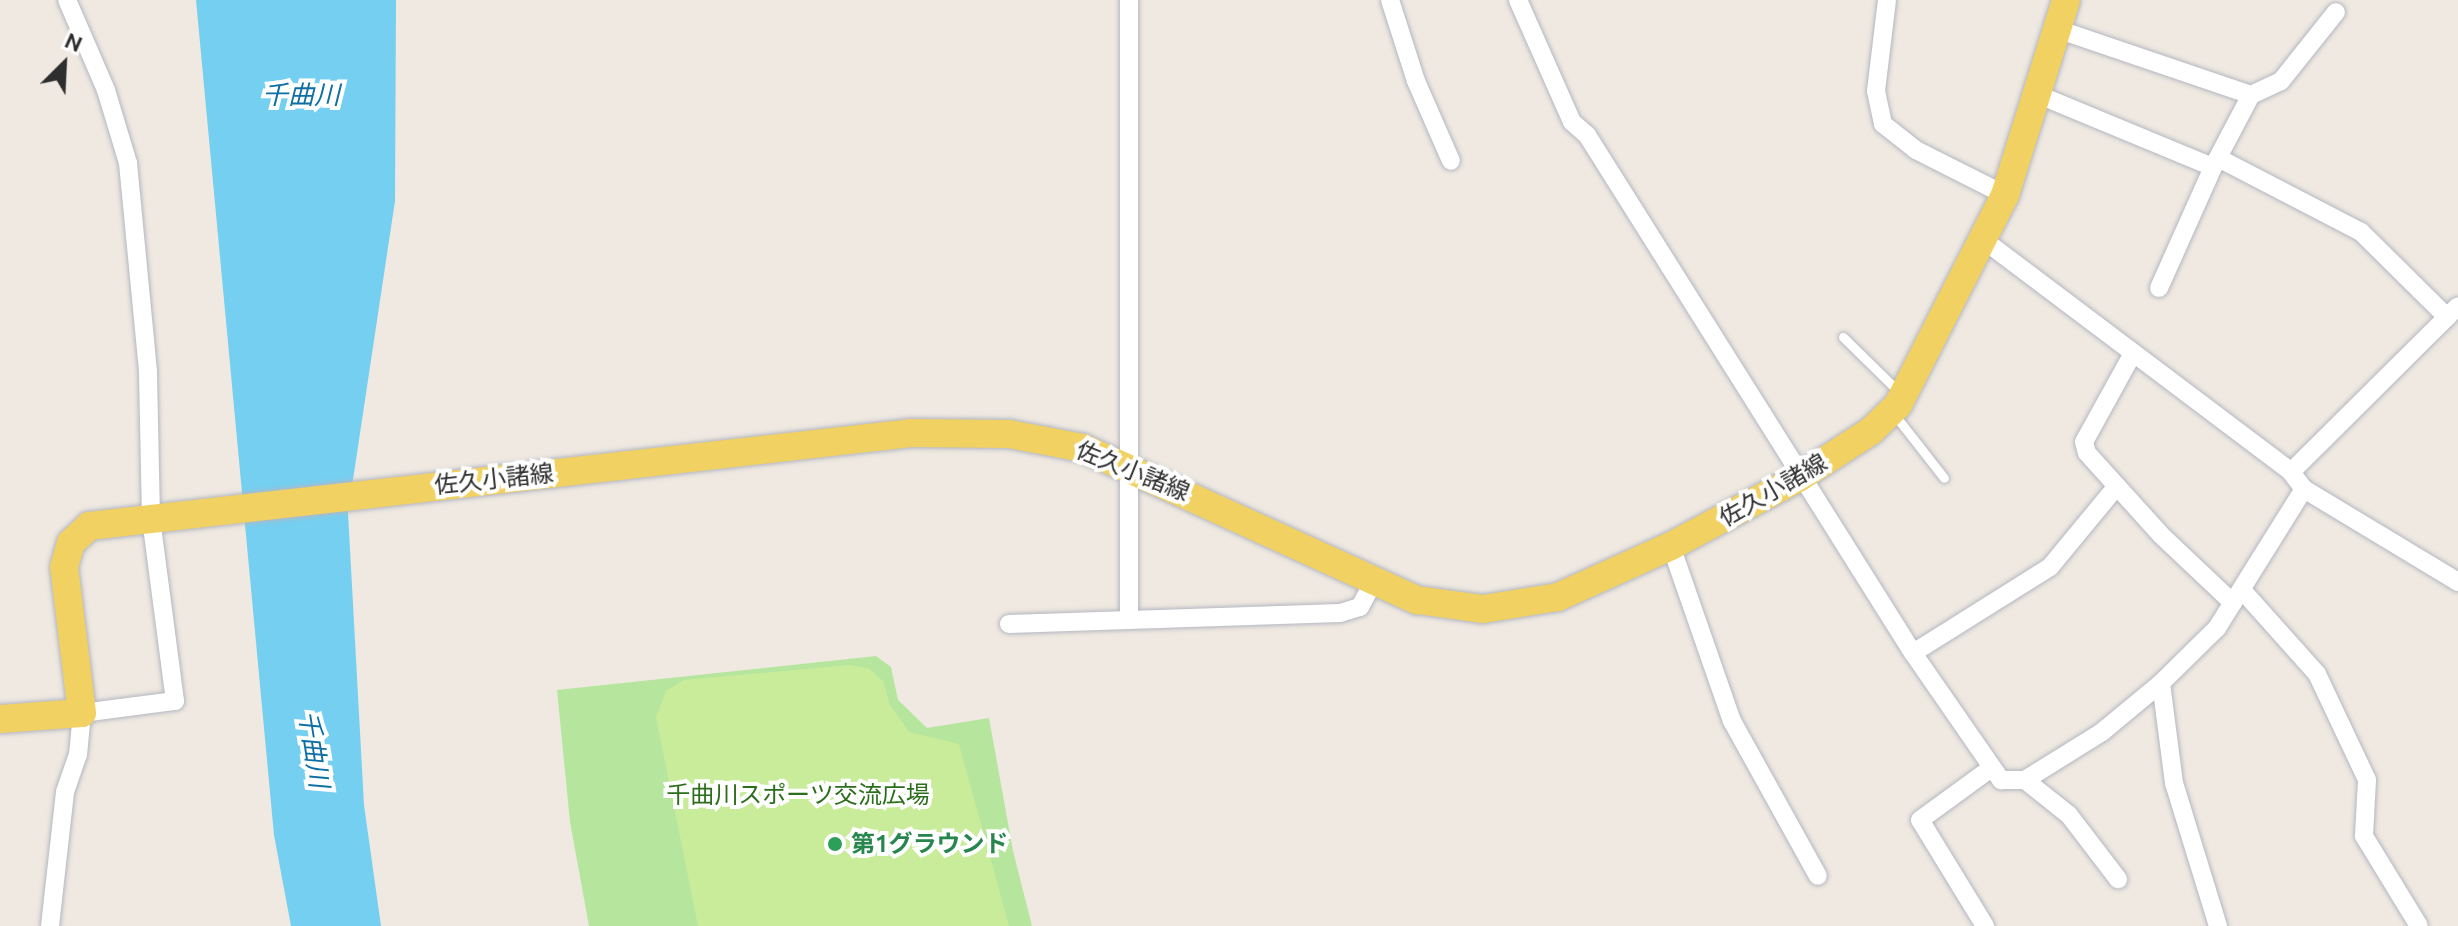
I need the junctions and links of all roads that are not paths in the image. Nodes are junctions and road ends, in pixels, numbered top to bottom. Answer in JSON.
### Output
{"nodes":[{"id":1,"x":67,"y":0,"type":"edge"},
{"id":2,"x":1129,"y":0,"type":"edge"},
{"id":3,"x":1390,"y":0,"type":"edge"},
{"id":4,"x":1518,"y":0,"type":"edge"},
{"id":5,"x":1887,"y":0,"type":"edge"},
{"id":6,"x":2066,"y":0,"type":"edge"},
{"id":7,"x":2336,"y":12,"type":"dead end"},
{"id":8,"x":2057,"y":29,"type":"junction"},
{"id":9,"x":2039,"y":95,"type":"junction"},
{"id":10,"x":2251,"y":95,"type":"junction"},
{"id":11,"x":1451,"y":161,"type":"dead end"},
{"id":12,"x":2217,"y":163,"type":"junction"},
{"id":13,"x":2005,"y":195,"type":"junction"},
{"id":14,"x":1985,"y":241,"type":"junction"},
{"id":15,"x":2159,"y":288,"type":"dead end"},
{"id":16,"x":2452,"y":312,"type":"edge"},
{"id":17,"x":1843,"y":337,"type":"dead end"},
{"id":18,"x":2132,"y":355,"type":"junction"},
{"id":19,"x":1898,"y":404,"type":"junction"},
{"id":20,"x":1127,"y":464,"type":"junction"},
{"id":21,"x":2291,"y":472,"type":"junction"},
{"id":22,"x":1800,"y":477,"type":"junction"},
{"id":23,"x":1944,"y":478,"type":"dead end"},
{"id":24,"x":2117,"y":486,"type":"junction"},
{"id":25,"x":2304,"y":489,"type":"junction"},
{"id":26,"x":161,"y":517,"type":"junction"},
{"id":27,"x":1671,"y":546,"type":"junction"},
{"id":28,"x":2458,"y":582,"type":"edge"},
{"id":29,"x":1372,"y":584,"type":"junction"},
{"id":30,"x":2238,"y":596,"type":"junction"},
{"id":31,"x":1129,"y":617,"type":"junction"},
{"id":32,"x":1009,"y":624,"type":"dead end"},
{"id":33,"x":1913,"y":653,"type":"junction"},
{"id":34,"x":2161,"y":683,"type":"junction"},
{"id":35,"x":82,"y":713,"type":"junction"},
{"id":36,"x":0,"y":719,"type":"edge"},
{"id":37,"x":1990,"y":769,"type":"junction"},
{"id":38,"x":2025,"y":780,"type":"junction"},
{"id":39,"x":1818,"y":876,"type":"dead end"},
{"id":40,"x":2118,"y":879,"type":"dead end"},
{"id":41,"x":50,"y":926,"type":"edge"},
{"id":42,"x":1985,"y":926,"type":"edge"},
{"id":43,"x":2218,"y":926,"type":"edge"},
{"id":44,"x":2419,"y":926,"type":"edge"}],
"edges":[{"from":1,"to":26,"type":"street"},
{"from":2,"to":20,"type":"street"},
{"from":3,"to":11,"type":"street"},
{"from":4,"to":22,"type":"street"},
{"from":5,"to":13,"type":"street"},
{"from":6,"to":8,"type":"main road","name":"佐久小諸線"},
{"from":7,"to":10,"type":"street"},
{"from":8,"to":9,"type":"main road","name":"佐久小諸線"},
{"from":8,"to":10,"type":"street"},
{"from":9,"to":12,"type":"street"},
{"from":9,"to":13,"type":"main road","name":"佐久小諸線"},
{"from":10,"to":12,"type":"street"},
{"from":12,"to":15,"type":"street"},
{"from":12,"to":16,"type":"street"},
{"from":13,"to":14,"type":"main road","name":"佐久小諸線"},
{"from":14,"to":18,"type":"street"},
{"from":14,"to":19,"type":"main road","name":"佐久小諸線"},
{"from":16,"to":21,"type":"street"},
{"from":17,"to":19,"type":"lane"},
{"from":18,"to":21,"type":"street"},
{"from":18,"to":24,"type":"street"},
{"from":19,"to":22,"type":"main road","name":"佐久小諸線"},
{"from":19,"to":23,"type":"lane"},
{"from":20,"to":26,"type":"main road","name":"佐久小諸線"},
{"from":20,"to":29,"type":"main road","name":"佐久小諸線"},
{"from":20,"to":31,"type":"street"},
{"from":21,"to":25,"type":"street"},
{"from":22,"to":27,"type":"main road","name":"佐久小諸線"},
{"from":22,"to":33,"type":"street"},
{"from":24,"to":30,"type":"street"},
{"from":24,"to":33,"type":"street"},
{"from":25,"to":28,"type":"street"},
{"from":25,"to":30,"type":"street"},
{"from":26,"to":35,"type":"main road","name":"佐久小諸線"},
{"from":26,"to":35,"type":"street"},
{"from":27,"to":29,"type":"main road","name":"佐久小諸線"},
{"from":27,"to":39,"type":"street"},
{"from":29,"to":31,"type":"street"},
{"from":30,"to":34,"type":"street"},
{"from":30,"to":44,"type":"street"},
{"from":31,"to":32,"type":"street"},
{"from":33,"to":37,"type":"street"},
{"from":34,"to":38,"type":"street"},
{"from":34,"to":43,"type":"street"},
{"from":35,"to":36,"type":"main road"},
{"from":35,"to":41,"type":"street"},
{"from":37,"to":38,"type":"street"},
{"from":37,"to":42,"type":"street"},
{"from":38,"to":40,"type":"street"}]}
